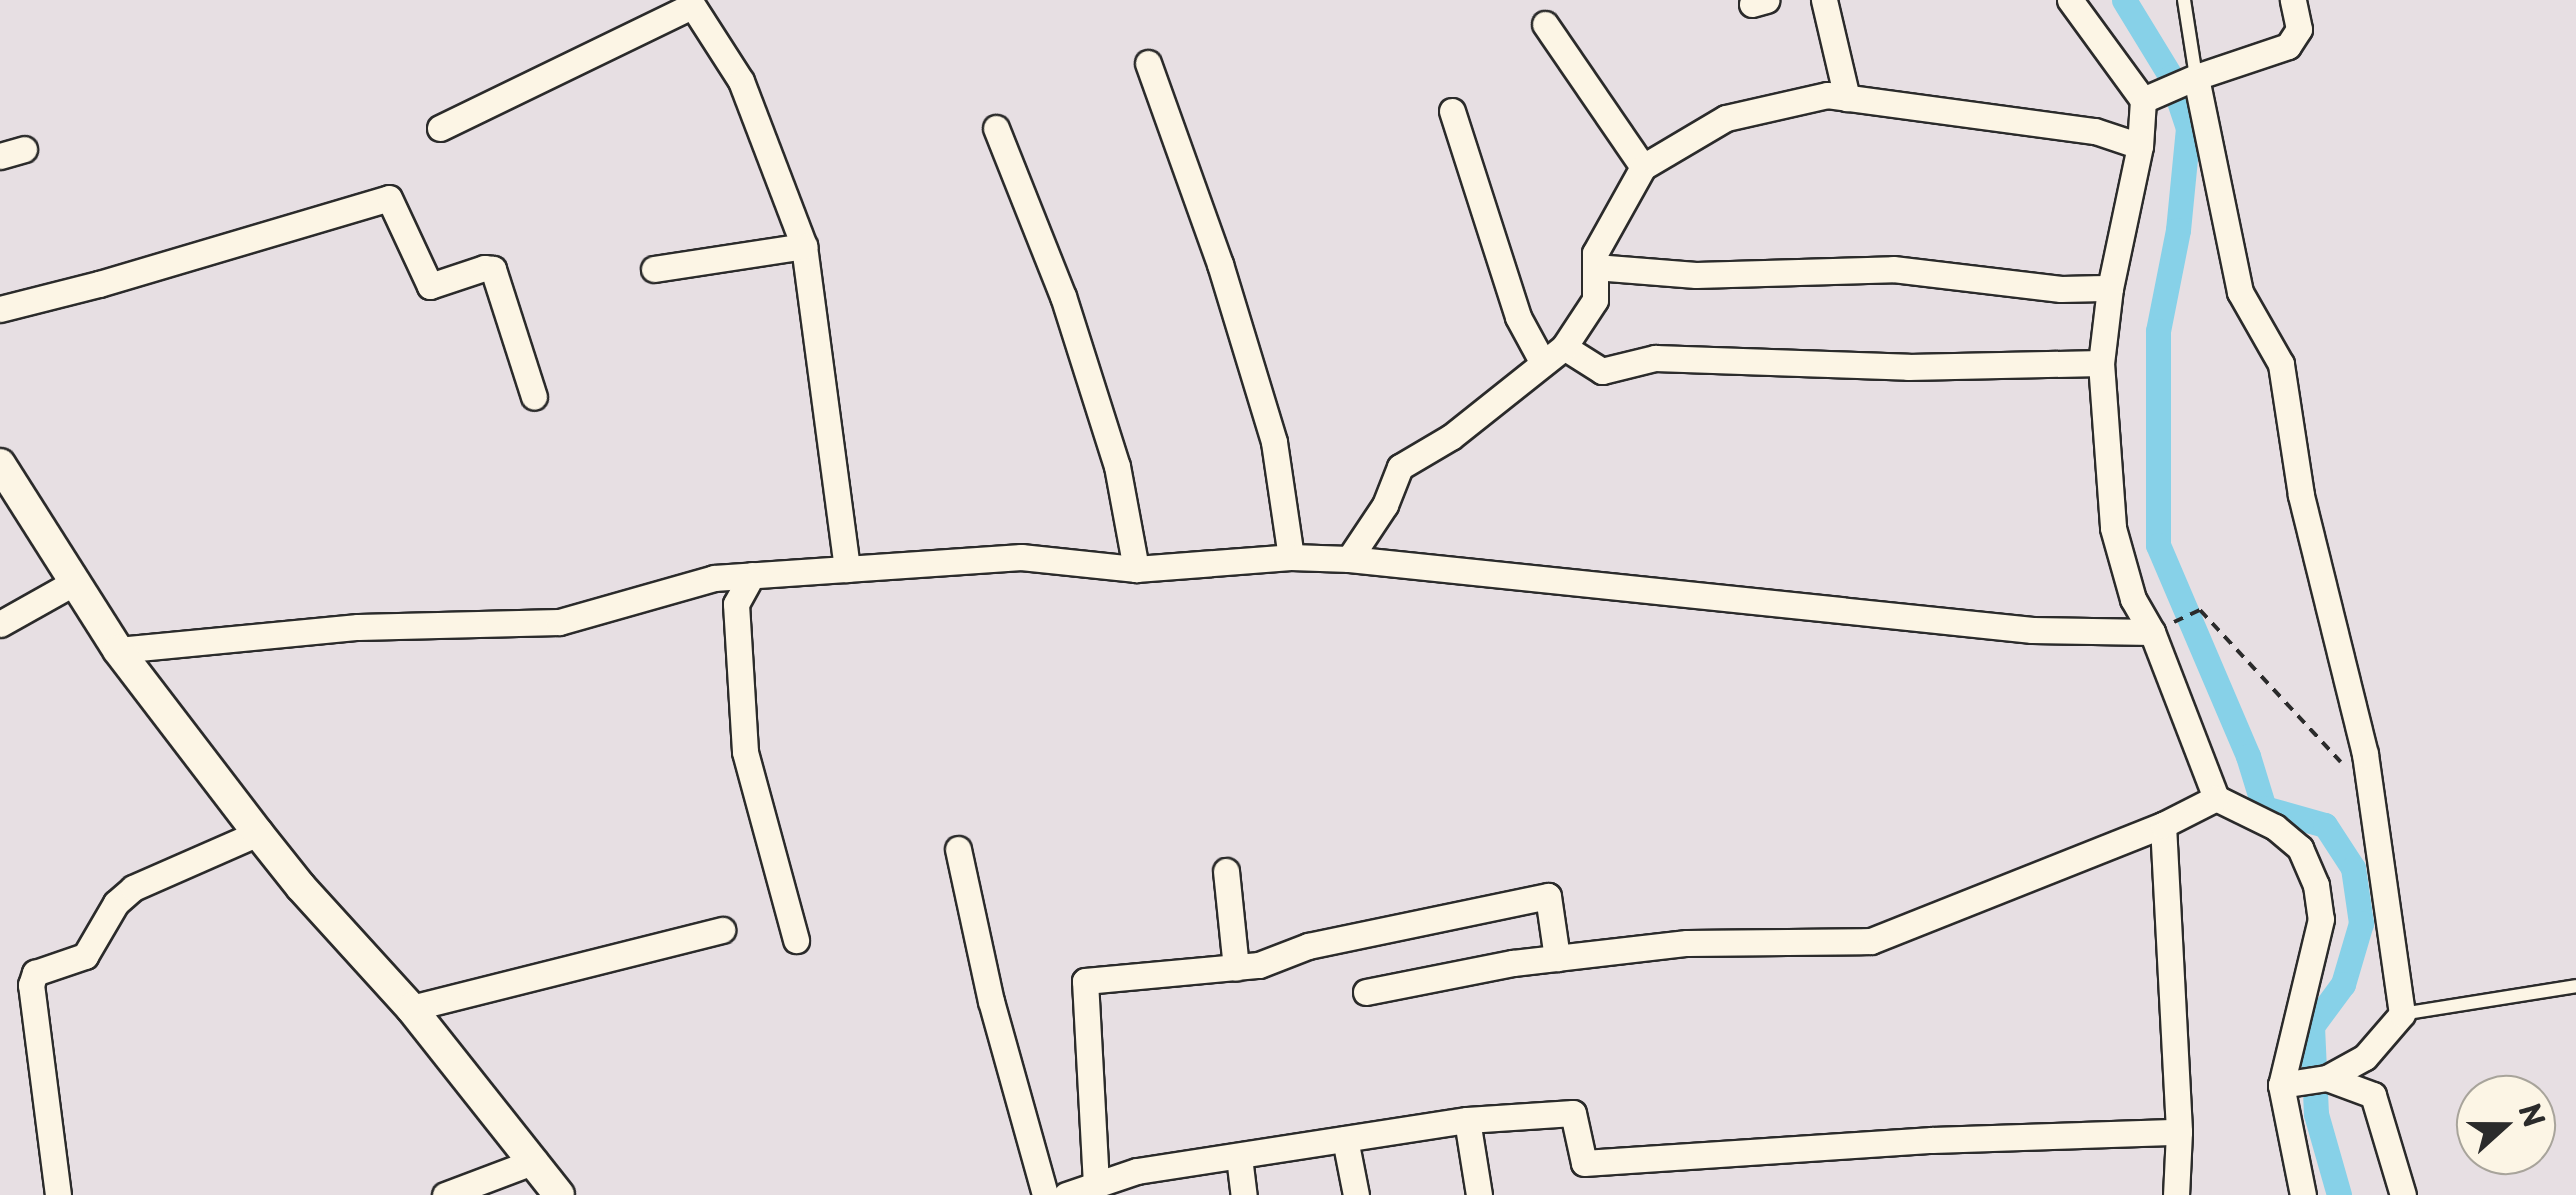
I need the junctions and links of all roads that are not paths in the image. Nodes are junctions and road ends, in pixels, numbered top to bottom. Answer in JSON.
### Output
{"nodes":[{"id":1,"x":1824,"y":0,"type":"edge"},
{"id":2,"x":2070,"y":0,"type":"edge"},
{"id":3,"x":2184,"y":0,"type":"edge"},
{"id":4,"x":2292,"y":0,"type":"edge"},
{"id":5,"x":690,"y":3,"type":"edge"},
{"id":6,"x":1545,"y":24,"type":"dead end"},
{"id":7,"x":1148,"y":63,"type":"dead end"},
{"id":8,"x":2196,"y":77,"type":"junction"},
{"id":9,"x":1846,"y":98,"type":"junction"},
{"id":10,"x":2143,"y":100,"type":"junction"},
{"id":11,"x":1452,"y":111,"type":"dead end"},
{"id":12,"x":440,"y":128,"type":"dead end"},
{"id":13,"x":996,"y":128,"type":"dead end"},
{"id":14,"x":2140,"y":146,"type":"junction"},
{"id":15,"x":1644,"y":167,"type":"junction"},
{"id":16,"x":804,"y":246,"type":"junction"},
{"id":17,"x":1595,"y":267,"type":"junction"},
{"id":18,"x":654,"y":270,"type":"dead end"},
{"id":19,"x":2110,"y":288,"type":"junction"},
{"id":20,"x":0,"y":309,"type":"edge"},
{"id":21,"x":1553,"y":355,"type":"junction"},
{"id":22,"x":2101,"y":362,"type":"junction"},
{"id":23,"x":534,"y":397,"type":"dead end"},
{"id":24,"x":0,"y":464,"type":"edge"},
{"id":25,"x":1291,"y":557,"type":"junction"},
{"id":26,"x":1349,"y":558,"type":"junction"},
{"id":27,"x":1136,"y":569,"type":"junction"},
{"id":28,"x":846,"y":570,"type":"junction"},
{"id":29,"x":752,"y":575,"type":"junction"},
{"id":30,"x":73,"y":584,"type":"junction"},
{"id":31,"x":0,"y":624,"type":"edge"},
{"id":32,"x":2152,"y":632,"type":"junction"},
{"id":33,"x":118,"y":650,"type":"junction"},
{"id":34,"x":2216,"y":798,"type":"junction"},
{"id":35,"x":2163,"y":825,"type":"junction"},
{"id":36,"x":258,"y":832,"type":"junction"},
{"id":37,"x":958,"y":848,"type":"dead end"},
{"id":38,"x":1226,"y":871,"type":"dead end"},
{"id":39,"x":722,"y":930,"type":"dead end"},
{"id":40,"x":796,"y":940,"type":"dead end"},
{"id":41,"x":1557,"y":958,"type":"junction"},
{"id":42,"x":1236,"y":967,"type":"junction"},
{"id":43,"x":2576,"y":986,"type":"edge"},
{"id":44,"x":1366,"y":992,"type":"dead end"},
{"id":45,"x":411,"y":1008,"type":"junction"},
{"id":46,"x":2402,"y":1014,"type":"junction"},
{"id":47,"x":2328,"y":1078,"type":"junction"},
{"id":48,"x":2281,"y":1085,"type":"junction"},
{"id":49,"x":1467,"y":1120,"type":"junction"},
{"id":50,"x":2180,"y":1132,"type":"junction"},
{"id":51,"x":1345,"y":1139,"type":"junction"},
{"id":52,"x":1239,"y":1157,"type":"junction"},
{"id":53,"x":535,"y":1161,"type":"junction"},
{"id":54,"x":1096,"y":1184,"type":"junction"},
{"id":55,"x":58,"y":1195,"type":"edge"},
{"id":56,"x":444,"y":1195,"type":"edge"},
{"id":57,"x":559,"y":1195,"type":"edge"},
{"id":58,"x":1046,"y":1195,"type":"edge"},
{"id":59,"x":1066,"y":1195,"type":"edge"},
{"id":60,"x":1244,"y":1195,"type":"edge"},
{"id":61,"x":1356,"y":1195,"type":"edge"},
{"id":62,"x":1479,"y":1195,"type":"edge"},
{"id":63,"x":2176,"y":1195,"type":"edge"},
{"id":64,"x":2303,"y":1195,"type":"edge"},
{"id":65,"x":2403,"y":1195,"type":"edge"}],
"edges":[{"from":1,"to":9,"type":"street"},
{"from":2,"to":10,"type":"street"},
{"from":3,"to":8,"type":"lane"},
{"from":4,"to":8,"type":"street"},
{"from":5,"to":12,"type":"street"},
{"from":5,"to":16,"type":"street"},
{"from":6,"to":15,"type":"street"},
{"from":7,"to":25,"type":"street"},
{"from":8,"to":10,"type":"street"},
{"from":8,"to":46,"type":"street"},
{"from":9,"to":14,"type":"street"},
{"from":9,"to":15,"type":"street"},
{"from":10,"to":14,"type":"street"},
{"from":11,"to":21,"type":"street"},
{"from":13,"to":27,"type":"street"},
{"from":14,"to":19,"type":"street"},
{"from":15,"to":17,"type":"street"},
{"from":16,"to":18,"type":"street"},
{"from":16,"to":28,"type":"street"},
{"from":17,"to":19,"type":"street"},
{"from":17,"to":21,"type":"street"},
{"from":19,"to":22,"type":"street"},
{"from":20,"to":23,"type":"street"},
{"from":21,"to":22,"type":"street"},
{"from":21,"to":26,"type":"street"},
{"from":22,"to":32,"type":"street"},
{"from":24,"to":30,"type":"street"},
{"from":25,"to":26,"type":"street"},
{"from":25,"to":27,"type":"street"},
{"from":26,"to":32,"type":"street"},
{"from":27,"to":28,"type":"street"},
{"from":28,"to":29,"type":"street"},
{"from":29,"to":33,"type":"street"},
{"from":29,"to":40,"type":"street"},
{"from":30,"to":31,"type":"street"},
{"from":30,"to":33,"type":"street"},
{"from":32,"to":34,"type":"street"},
{"from":33,"to":36,"type":"street"},
{"from":34,"to":35,"type":"street"},
{"from":34,"to":48,"type":"street"},
{"from":35,"to":41,"type":"street"},
{"from":35,"to":50,"type":"street"},
{"from":36,"to":45,"type":"street"},
{"from":36,"to":55,"type":"street"},
{"from":37,"to":58,"type":"street"},
{"from":38,"to":42,"type":"street"},
{"from":39,"to":45,"type":"street"},
{"from":41,"to":42,"type":"street"},
{"from":41,"to":44,"type":"street"},
{"from":42,"to":54,"type":"street"},
{"from":43,"to":46,"type":"lane"},
{"from":45,"to":53,"type":"street"},
{"from":46,"to":47,"type":"street"},
{"from":47,"to":48,"type":"street"},
{"from":47,"to":65,"type":"street"},
{"from":48,"to":64,"type":"street"},
{"from":49,"to":50,"type":"street"},
{"from":49,"to":51,"type":"street"},
{"from":49,"to":62,"type":"street"},
{"from":50,"to":63,"type":"street"},
{"from":51,"to":52,"type":"street"},
{"from":51,"to":61,"type":"street"},
{"from":52,"to":54,"type":"street"},
{"from":52,"to":60,"type":"street"},
{"from":53,"to":56,"type":"street"},
{"from":53,"to":57,"type":"street"},
{"from":54,"to":59,"type":"street"}]}
